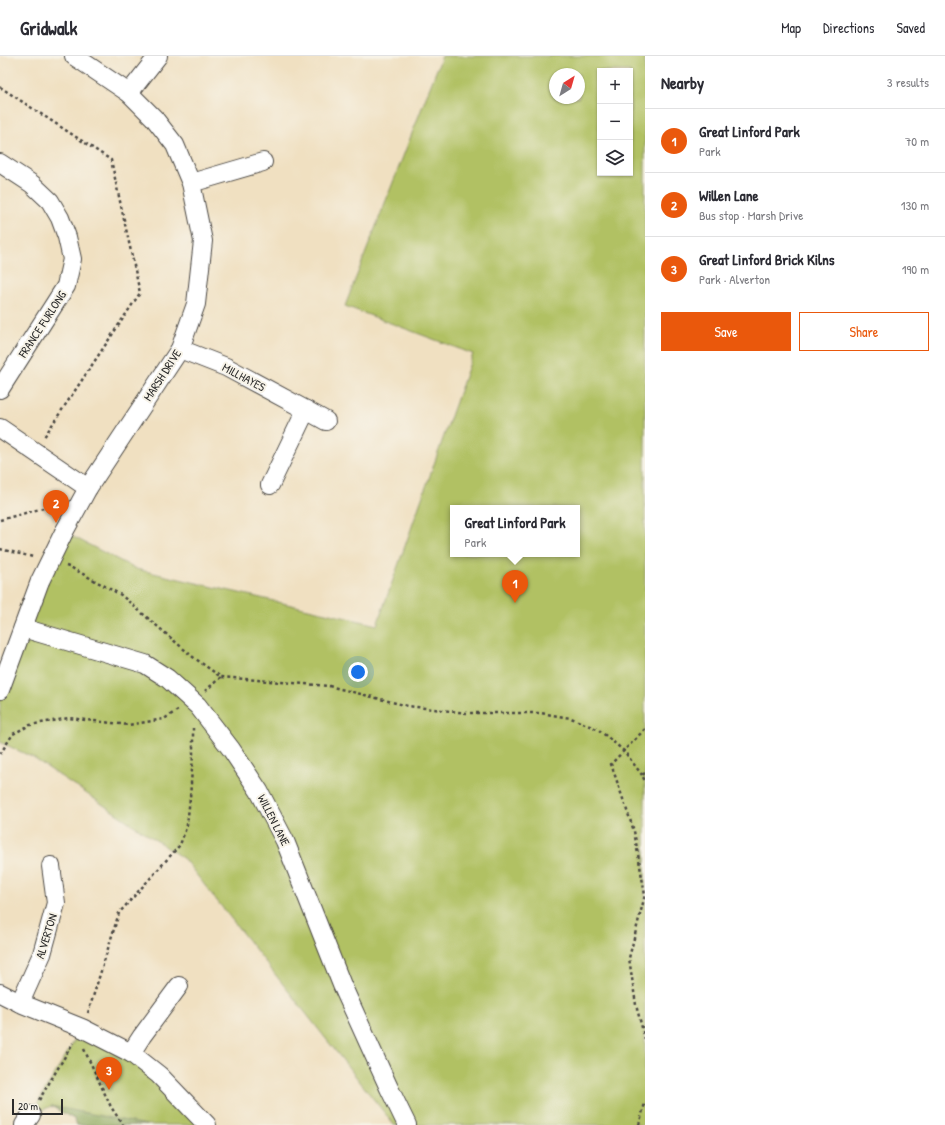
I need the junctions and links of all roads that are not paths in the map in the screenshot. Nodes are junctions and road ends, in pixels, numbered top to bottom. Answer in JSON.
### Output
{"nodes":[{"id":1,"x":74,"y":56,"type":"edge"},
{"id":2,"x":158,"y":56,"type":"edge"},
{"id":3,"x":129,"y":93,"type":"junction"},
{"id":4,"x":263,"y":162,"type":"dead end"},
{"id":5,"x":0,"y":163,"type":"edge"},
{"id":6,"x":191,"y":183,"type":"junction"},
{"id":7,"x":180,"y":349,"type":"junction"},
{"id":8,"x":0,"y":389,"type":"edge"},
{"id":9,"x":306,"y":410,"type":"junction"},
{"id":10,"x":326,"y":421,"type":"dead end"},
{"id":11,"x":0,"y":428,"type":"edge"},
{"id":12,"x":270,"y":485,"type":"dead end"},
{"id":13,"x":88,"y":488,"type":"junction"},
{"id":14,"x":23,"y":628,"type":"junction"},
{"id":15,"x":0,"y":690,"type":"edge"},
{"id":16,"x":51,"y":866,"type":"dead end"},
{"id":17,"x":179,"y":986,"type":"dead end"},
{"id":18,"x":0,"y":993,"type":"edge"},
{"id":19,"x":20,"y":1002,"type":"junction"},
{"id":20,"x":131,"y":1053,"type":"junction"},
{"id":21,"x":207,"y":1125,"type":"edge"},
{"id":22,"x":407,"y":1125,"type":"edge"}],
"edges":[{"from":1,"to":3,"type":"street","name":"MARSH DRIVE"},
{"from":2,"to":3,"type":"street"},
{"from":3,"to":6,"type":"street","name":"MARSH DRIVE"},
{"from":4,"to":6,"type":"street"},
{"from":5,"to":8,"type":"street","name":"FRANCE FURLONG"},
{"from":6,"to":7,"type":"street","name":"MARSH DRIVE"},
{"from":7,"to":9,"type":"street","name":"MILLHAYES"},
{"from":7,"to":13,"type":"street","name":"MARSH DRIVE"},
{"from":9,"to":10,"type":"street","name":"MILLHAYES"},
{"from":9,"to":12,"type":"street"},
{"from":11,"to":13,"type":"street"},
{"from":13,"to":14,"type":"street","name":"MARSH DRIVE","bridge":true},
{"from":14,"to":15,"type":"street","name":"MARSH DRIVE"},
{"from":14,"to":22,"type":"street","name":"WILLEN LANE"},
{"from":16,"to":19,"type":"street","name":"ALVERTON"},
{"from":17,"to":20,"type":"street"},
{"from":18,"to":19,"type":"street"},
{"from":19,"to":20,"type":"street"},
{"from":20,"to":21,"type":"street"}]}
